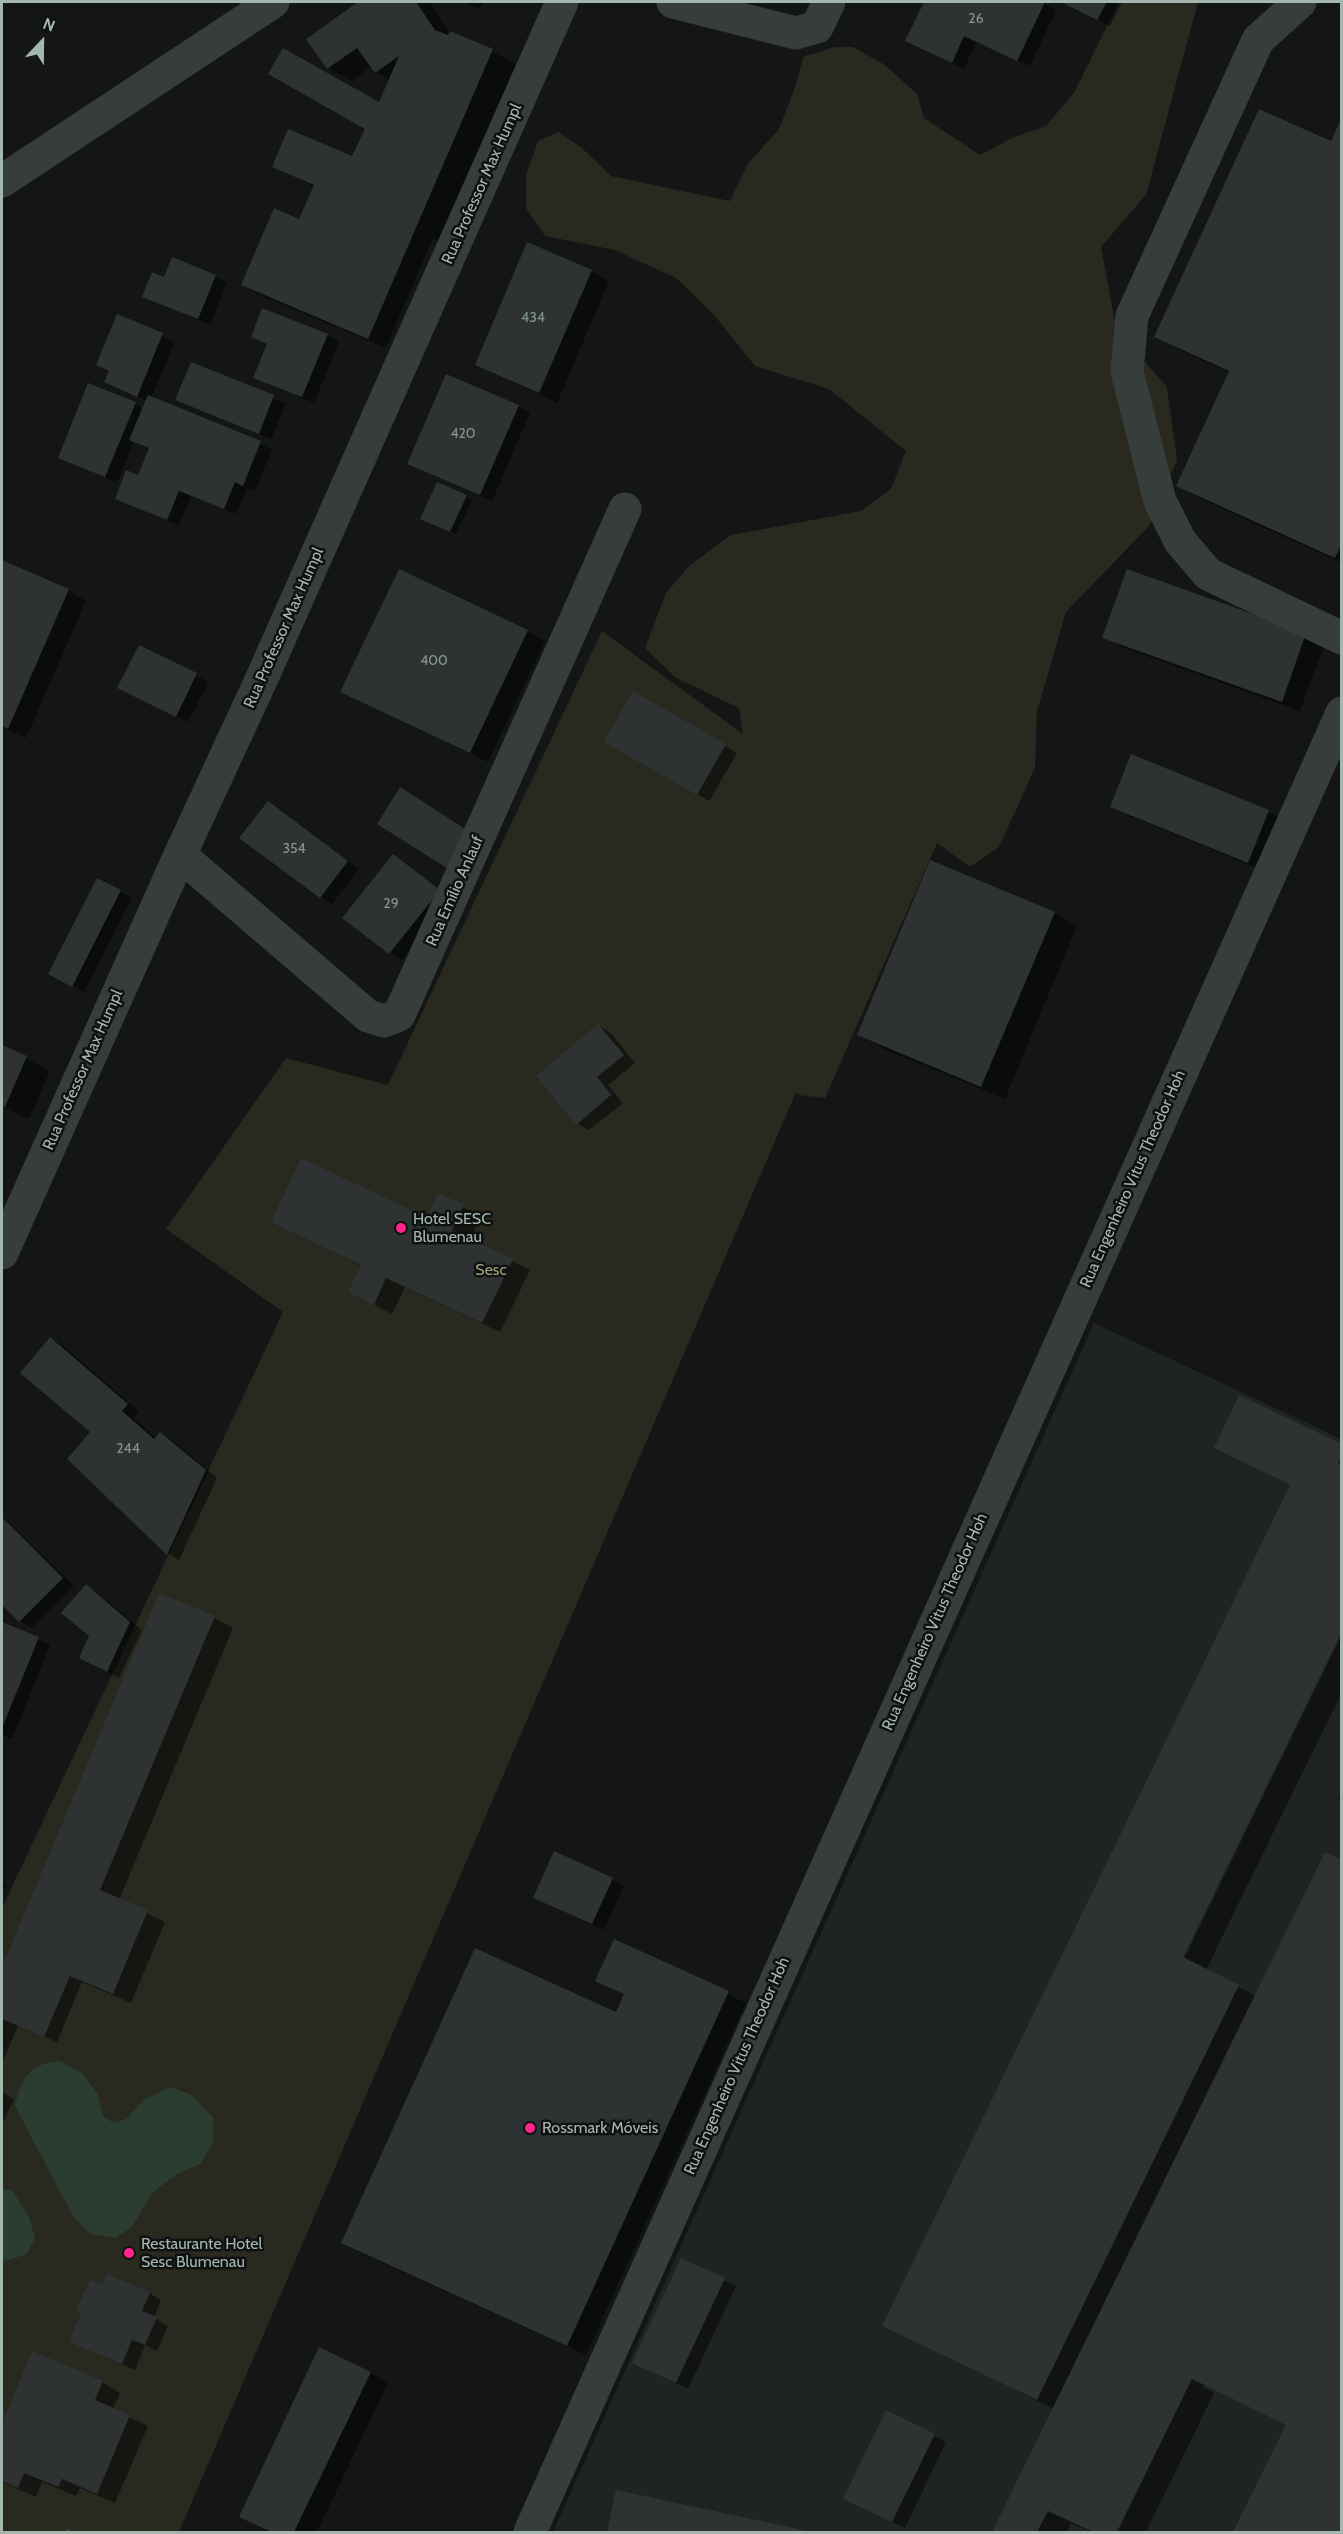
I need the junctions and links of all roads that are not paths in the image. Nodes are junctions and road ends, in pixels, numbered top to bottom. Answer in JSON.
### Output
{"nodes":[{"id":1,"x":273,"y":2,"type":"edge"},
{"id":2,"x":562,"y":2,"type":"edge"},
{"id":3,"x":673,"y":2,"type":"edge"},
{"id":4,"x":829,"y":2,"type":"edge"},
{"id":5,"x":1300,"y":2,"type":"edge"},
{"id":6,"x":2,"y":181,"type":"edge"},
{"id":7,"x":625,"y":509,"type":"dead end"},
{"id":8,"x":1341,"y":638,"type":"edge"},
{"id":9,"x":1341,"y":713,"type":"edge"},
{"id":10,"x":180,"y":855,"type":"junction"},
{"id":11,"x":2,"y":1253,"type":"edge"},
{"id":12,"x":530,"y":2532,"type":"edge"}],
"edges":[{"from":1,"to":6,"type":"street"},
{"from":2,"to":10,"type":"street","name":"Rua Professor Max Humpl"},
{"from":3,"to":4,"type":"street"},
{"from":5,"to":8,"type":"street"},
{"from":7,"to":10,"type":"street","name":"Rua Emílio Anlauf"},
{"from":9,"to":12,"type":"street","name":"Rua Engenheiro Vitus Theodor Hoh"},
{"from":10,"to":11,"type":"street","name":"Rua Professor Max Humpl"}]}
